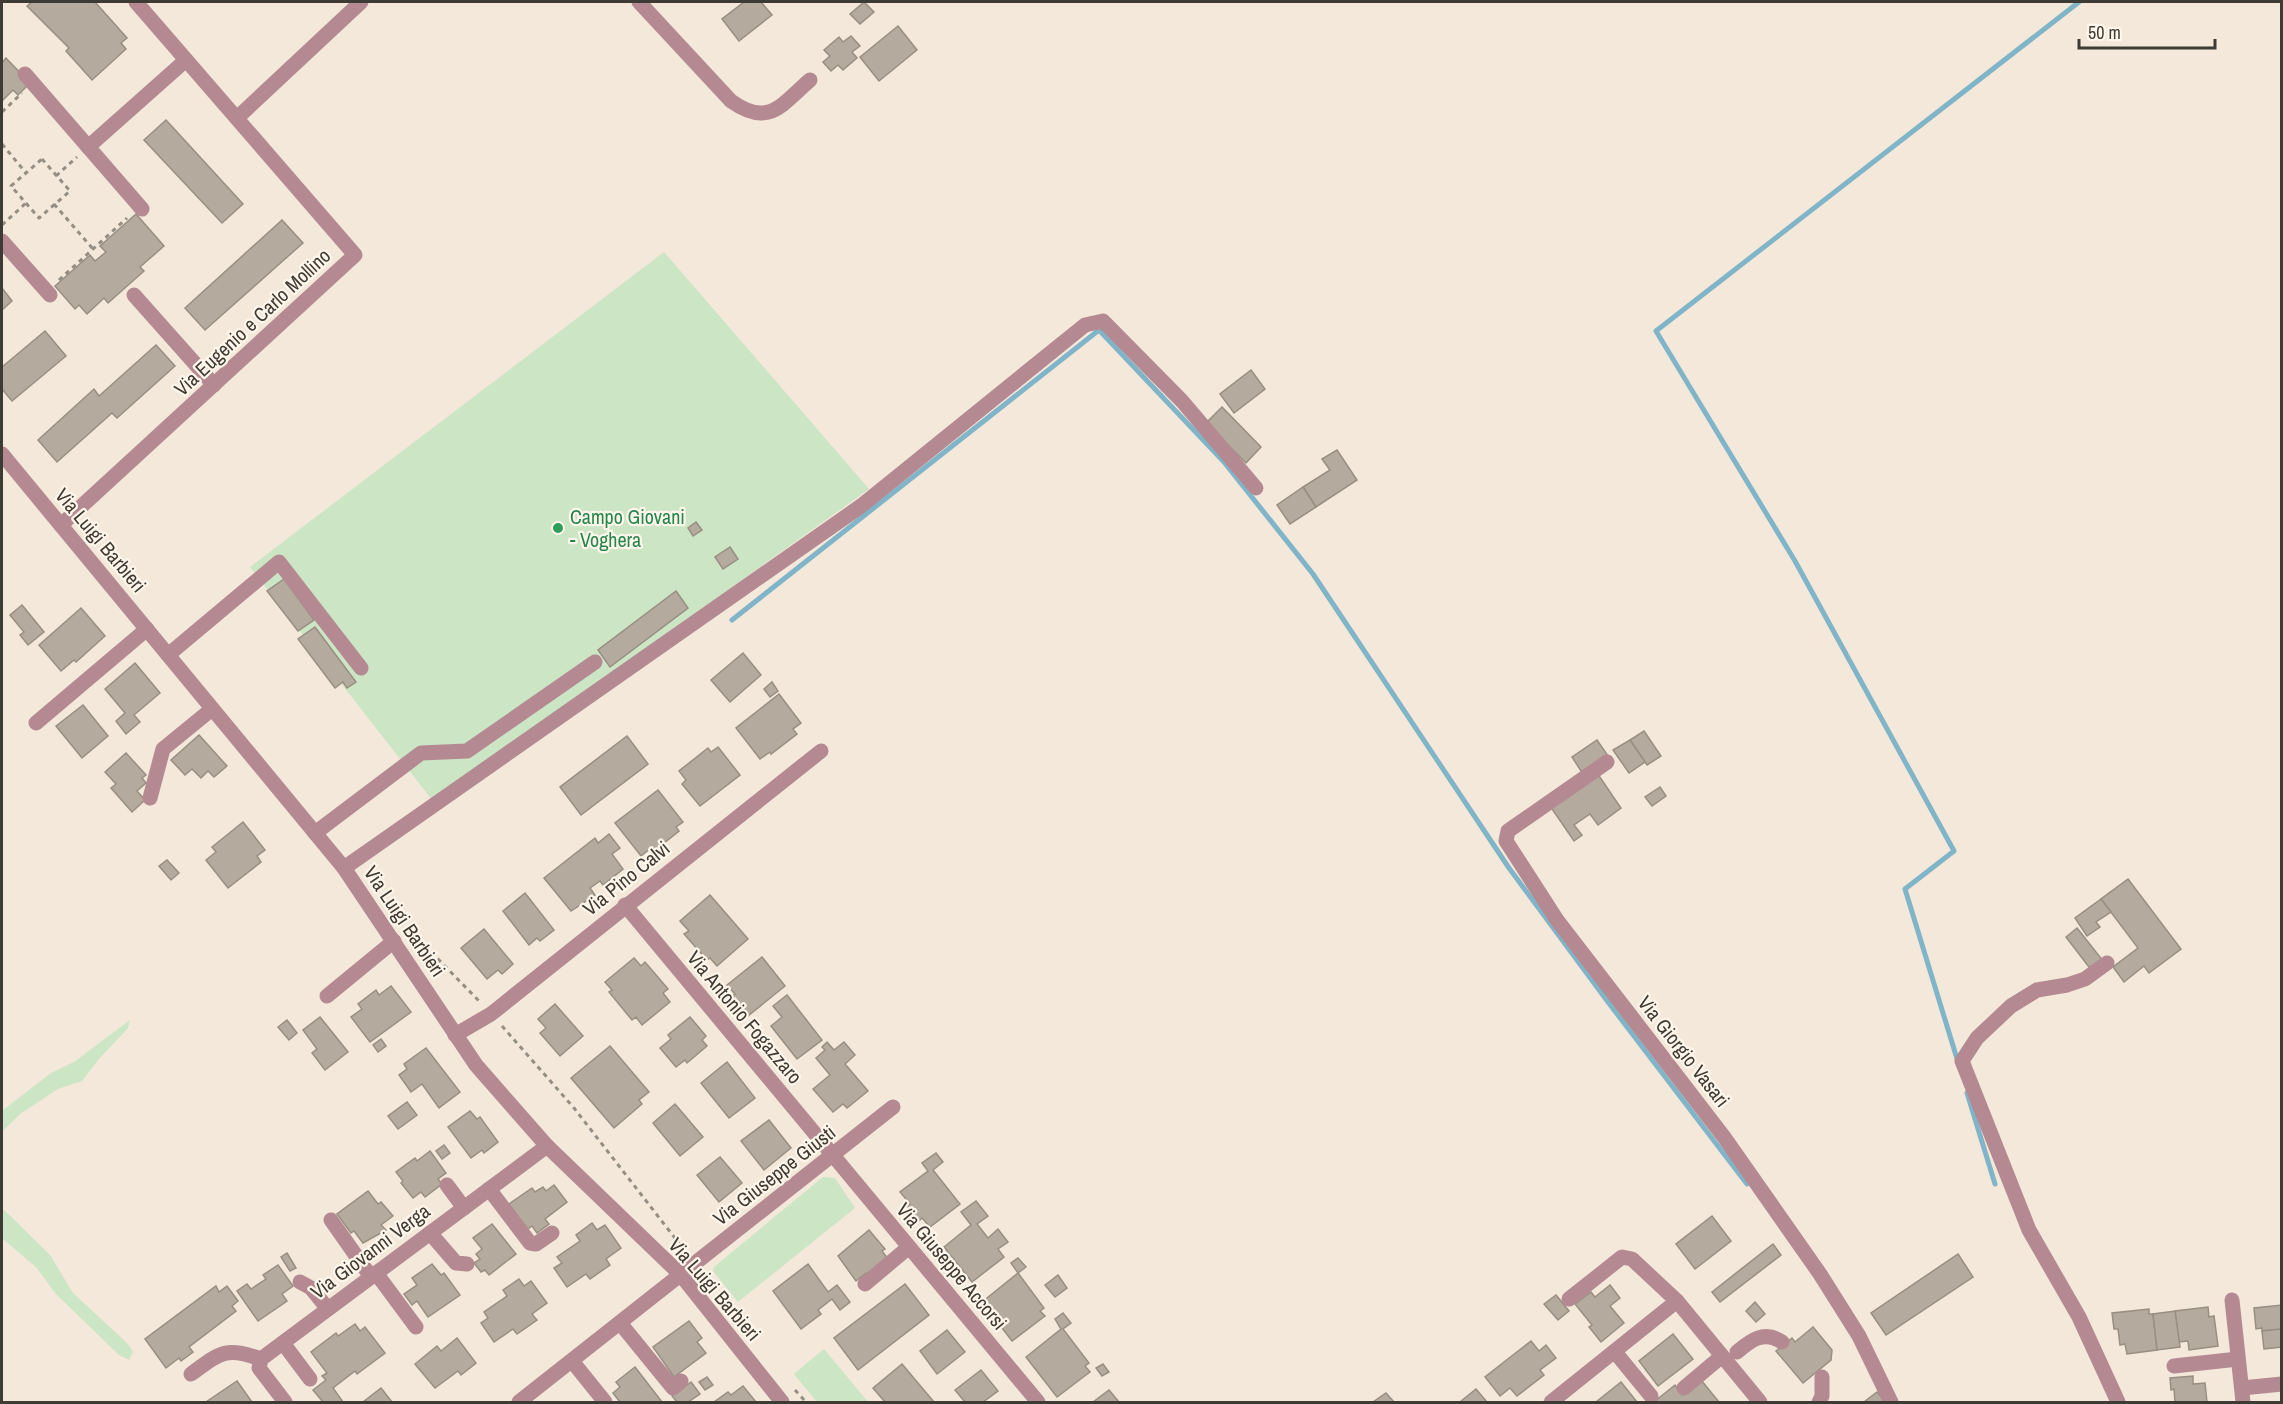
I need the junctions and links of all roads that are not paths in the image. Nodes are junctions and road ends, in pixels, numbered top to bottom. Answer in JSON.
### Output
{"nodes":[{"id":1,"x":136,"y":2,"type":"edge"},
{"id":2,"x":361,"y":2,"type":"edge"},
{"id":3,"x":639,"y":2,"type":"edge"},
{"id":4,"x":186,"y":60,"type":"junction"},
{"id":5,"x":30,"y":78,"type":"road end"},
{"id":6,"x":810,"y":80,"type":"dead end"},
{"id":7,"x":237,"y":118,"type":"junction"},
{"id":8,"x":88,"y":147,"type":"junction"},
{"id":9,"x":141,"y":208,"type":"road end"},
{"id":10,"x":2,"y":241,"type":"edge"},
{"id":11,"x":48,"y":293,"type":"road end"},
{"id":12,"x":134,"y":295,"type":"dead end"},
{"id":13,"x":214,"y":385,"type":"junction"},
{"id":14,"x":2,"y":454,"type":"edge"},
{"id":15,"x":1256,"y":488,"type":"dead end"},
{"id":16,"x":61,"y":525,"type":"junction"},
{"id":17,"x":147,"y":629,"type":"junction"},
{"id":18,"x":168,"y":655,"type":"junction"},
{"id":19,"x":595,"y":662,"type":"dead end"},
{"id":20,"x":361,"y":668,"type":"dead end"},
{"id":21,"x":212,"y":709,"type":"junction"},
{"id":22,"x":36,"y":723,"type":"dead end"},
{"id":23,"x":821,"y":751,"type":"dead end"},
{"id":24,"x":1607,"y":762,"type":"dead end"},
{"id":25,"x":150,"y":798,"type":"dead end"},
{"id":26,"x":315,"y":833,"type":"junction"},
{"id":27,"x":344,"y":868,"type":"junction"},
{"id":28,"x":625,"y":905,"type":"junction"},
{"id":29,"x":394,"y":941,"type":"junction"},
{"id":30,"x":2107,"y":963,"type":"dead end"},
{"id":31,"x":327,"y":996,"type":"dead end"},
{"id":32,"x":455,"y":1035,"type":"junction"},
{"id":33,"x":893,"y":1107,"type":"dead end"},
{"id":34,"x":547,"y":1146,"type":"junction"},
{"id":35,"x":833,"y":1155,"type":"junction"},
{"id":36,"x":447,"y":1185,"type":"dead end"},
{"id":37,"x":489,"y":1189,"type":"junction"},
{"id":38,"x":464,"y":1208,"type":"junction"},
{"id":39,"x":331,"y":1220,"type":"dead end"},
{"id":40,"x":430,"y":1233,"type":"junction"},
{"id":41,"x":552,"y":1233,"type":"dead end"},
{"id":42,"x":909,"y":1247,"type":"junction"},
{"id":43,"x":467,"y":1263,"type":"dead end"},
{"id":44,"x":374,"y":1275,"type":"junction"},
{"id":45,"x":681,"y":1275,"type":"junction"},
{"id":46,"x":300,"y":1282,"type":"dead end"},
{"id":47,"x":865,"y":1284,"type":"dead end"},
{"id":48,"x":1569,"y":1299,"type":"dead end"},
{"id":49,"x":2232,"y":1300,"type":"dead end"},
{"id":50,"x":1677,"y":1301,"type":"junction"},
{"id":51,"x":328,"y":1309,"type":"junction"},
{"id":52,"x":620,"y":1323,"type":"junction"},
{"id":53,"x":416,"y":1327,"type":"dead end"},
{"id":54,"x":1782,"y":1342,"type":"dead end"},
{"id":55,"x":283,"y":1343,"type":"junction"},
{"id":56,"x":1615,"y":1352,"type":"junction"},
{"id":57,"x":1735,"y":1354,"type":"junction"},
{"id":58,"x":261,"y":1359,"type":"junction"},
{"id":59,"x":2238,"y":1359,"type":"junction"},
{"id":60,"x":572,"y":1361,"type":"junction"},
{"id":61,"x":2174,"y":1366,"type":"dead end"},
{"id":62,"x":191,"y":1374,"type":"dead end"},
{"id":63,"x":1822,"y":1377,"type":"dead end"},
{"id":64,"x":310,"y":1379,"type":"dead end"},
{"id":65,"x":681,"y":1382,"type":"dead end"},
{"id":66,"x":2282,"y":1384,"type":"edge"},
{"id":67,"x":1684,"y":1388,"type":"dead end"},
{"id":68,"x":2242,"y":1395,"type":"edge"},
{"id":69,"x":1651,"y":1396,"type":"dead end"},
{"id":70,"x":528,"y":1400,"type":"edge"},
{"id":71,"x":285,"y":1402,"type":"edge"},
{"id":72,"x":605,"y":1402,"type":"edge"},
{"id":73,"x":782,"y":1402,"type":"edge"},
{"id":74,"x":1038,"y":1402,"type":"edge"},
{"id":75,"x":1554,"y":1402,"type":"edge"},
{"id":76,"x":1760,"y":1402,"type":"edge"},
{"id":77,"x":1819,"y":1402,"type":"edge"},
{"id":78,"x":1891,"y":1402,"type":"edge"},
{"id":79,"x":2118,"y":1402,"type":"edge"}],
"edges":[{"from":1,"to":4,"type":"street","name":"Via Eugenio e Carlo Mollino"},
{"from":2,"to":7,"type":"street"},
{"from":3,"to":6,"type":"street"},
{"from":4,"to":7,"type":"street","name":"Via Eugenio e Carlo Mollino"},
{"from":4,"to":8,"type":"street"},
{"from":5,"to":8,"type":"street"},
{"from":7,"to":13,"type":"street","name":"Via Eugenio e Carlo Mollino"},
{"from":8,"to":9,"type":"street"},
{"from":10,"to":11,"type":"street"},
{"from":12,"to":13,"type":"street"},
{"from":13,"to":16,"type":"street","name":"Via Eugenio e Carlo Mollino"},
{"from":14,"to":16,"type":"street","name":"Via Luigi Barbieri"},
{"from":15,"to":27,"type":"street"},
{"from":16,"to":17,"type":"street","name":"Via Luigi Barbieri"},
{"from":17,"to":18,"type":"street","name":"Via Luigi Barbieri"},
{"from":17,"to":22,"type":"street"},
{"from":18,"to":20,"type":"street"},
{"from":18,"to":21,"type":"street","name":"Via Luigi Barbieri"},
{"from":19,"to":26,"type":"street"},
{"from":21,"to":25,"type":"street"},
{"from":21,"to":26,"type":"street","name":"Via Luigi Barbieri"},
{"from":23,"to":28,"type":"street","name":"Via Pino Calvi"},
{"from":24,"to":78,"type":"street","name":"Via Giorgio Vasari"},
{"from":26,"to":27,"type":"street","name":"Via Luigi Barbieri"},
{"from":27,"to":29,"type":"street","name":"Via Luigi Barbieri"},
{"from":28,"to":32,"type":"street","name":"Via Pino Calvi"},
{"from":28,"to":35,"type":"street","name":"Via Antonio Fogazzaro"},
{"from":29,"to":31,"type":"street"},
{"from":29,"to":32,"type":"street","name":"Via Luigi Barbieri"},
{"from":30,"to":79,"type":"street"},
{"from":32,"to":34,"type":"street","name":"Via Luigi Barbieri"},
{"from":33,"to":35,"type":"street","name":"Via Giuseppe Giusti"},
{"from":34,"to":37,"type":"street","name":"Via Giovanni Verga"},
{"from":34,"to":45,"type":"street","name":"Via Luigi Barbieri"},
{"from":35,"to":42,"type":"street","name":"Via Giuseppe Accorsi"},
{"from":35,"to":45,"type":"street","name":"Via Giuseppe Giusti"},
{"from":36,"to":38,"type":"street"},
{"from":37,"to":38,"type":"street","name":"Via Giovanni Verga"},
{"from":37,"to":41,"type":"street"},
{"from":38,"to":40,"type":"street","name":"Via Giovanni Verga"},
{"from":39,"to":44,"type":"street"},
{"from":40,"to":43,"type":"street"},
{"from":40,"to":44,"type":"street","name":"Via Giovanni Verga"},
{"from":42,"to":47,"type":"street"},
{"from":42,"to":74,"type":"street","name":"Via Giuseppe Accorsi"},
{"from":44,"to":51,"type":"street","name":"Via Giovanni Verga"},
{"from":44,"to":53,"type":"street"},
{"from":45,"to":52,"type":"street","name":"Via Giuseppe Giusti"},
{"from":45,"to":73,"type":"street","name":"Via Luigi Barbieri"},
{"from":46,"to":51,"type":"street"},
{"from":48,"to":50,"type":"street"},
{"from":49,"to":59,"type":"street"},
{"from":50,"to":56,"type":"street"},
{"from":50,"to":57,"type":"street"},
{"from":51,"to":55,"type":"street","name":"Via Giovanni Verga"},
{"from":52,"to":60,"type":"street","name":"Via Giuseppe Giusti"},
{"from":52,"to":65,"type":"street"},
{"from":54,"to":57,"type":"street"},
{"from":55,"to":58,"type":"street","name":"Via Giovanni Verga"},
{"from":55,"to":64,"type":"street"},
{"from":56,"to":69,"type":"street"},
{"from":56,"to":75,"type":"street"},
{"from":57,"to":67,"type":"street"},
{"from":57,"to":76,"type":"street"},
{"from":58,"to":62,"type":"street"},
{"from":58,"to":71,"type":"street"},
{"from":59,"to":61,"type":"street"},
{"from":59,"to":68,"type":"street"},
{"from":60,"to":70,"type":"street","name":"Via Giuseppe Giusti"},
{"from":60,"to":72,"type":"street"},
{"from":63,"to":77,"type":"street"},
{"from":66,"to":68,"type":"street"}]}
